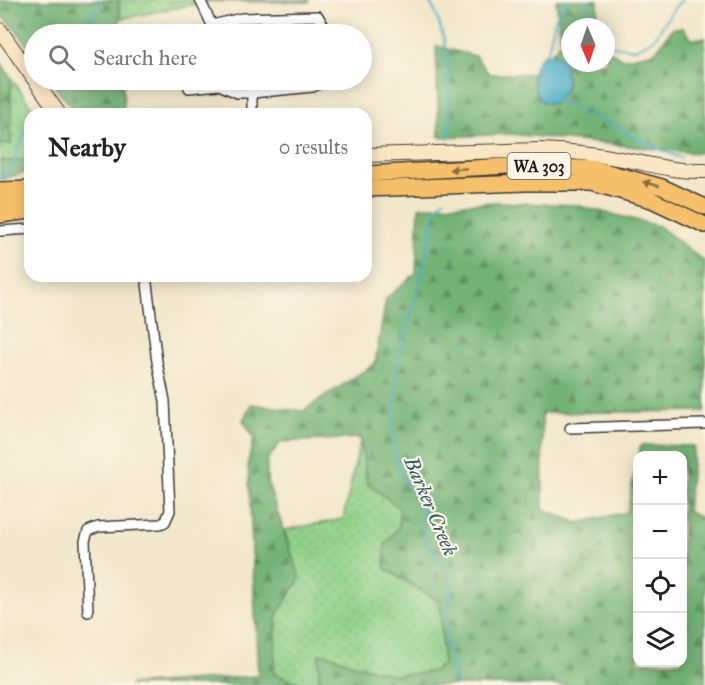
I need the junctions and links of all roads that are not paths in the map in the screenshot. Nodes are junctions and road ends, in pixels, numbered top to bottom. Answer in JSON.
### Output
{"nodes":[{"id":1,"x":200,"y":0,"type":"edge"},
{"id":2,"x":210,"y":24,"type":"edge"},
{"id":3,"x":228,"y":24,"type":"edge"},
{"id":4,"x":323,"y":24,"type":"edge"},
{"id":5,"x":0,"y":30,"type":"edge"},
{"id":6,"x":24,"y":64,"type":"edge"},
{"id":7,"x":43,"y":90,"type":"edge"},
{"id":8,"x":232,"y":90,"type":"edge"},
{"id":9,"x":282,"y":90,"type":"edge"},
{"id":10,"x":252,"y":93,"type":"junction"},
{"id":11,"x":55,"y":108,"type":"edge"},
{"id":12,"x":252,"y":108,"type":"edge"},
{"id":13,"x":372,"y":155,"type":"edge"},
{"id":14,"x":705,"y":171,"type":"edge"},
{"id":15,"x":372,"y":174,"type":"edge"},
{"id":16,"x":0,"y":189,"type":"edge"},
{"id":17,"x":24,"y":189,"type":"edge"},
{"id":18,"x":372,"y":189,"type":"edge"},
{"id":19,"x":24,"y":202,"type":"edge"},
{"id":20,"x":0,"y":204,"type":"edge"},
{"id":21,"x":705,"y":207,"type":"edge"},
{"id":22,"x":24,"y":212,"type":"edge"},
{"id":23,"x":0,"y":215,"type":"edge"},
{"id":24,"x":705,"y":225,"type":"edge"},
{"id":25,"x":24,"y":229,"type":"edge"},
{"id":26,"x":0,"y":231,"type":"edge"},
{"id":27,"x":147,"y":282,"type":"edge"},
{"id":28,"x":705,"y":424,"type":"edge"},
{"id":29,"x":570,"y":428,"type":"dead end"},
{"id":30,"x":88,"y":612,"type":"dead end"}],
"edges":[{"from":1,"to":2,"type":"street"},
{"from":3,"to":4,"type":"street"},
{"from":5,"to":6,"type":"main road"},
{"from":7,"to":11,"type":"main road"},
{"from":8,"to":10,"type":"street"},
{"from":9,"to":10,"type":"street"},
{"from":10,"to":12,"type":"street"},
{"from":13,"to":14,"type":"main road"},
{"from":21,"to":15,"type":"highway","number":"WA 303","one_way":true},
{"from":16,"to":17,"type":"highway"},
{"from":18,"to":24,"type":"highway","number":"WA 303"},
{"from":19,"to":20,"type":"highway"},
{"from":22,"to":23,"type":"highway"},
{"from":25,"to":26,"type":"street"},
{"from":27,"to":30,"type":"street"},
{"from":28,"to":29,"type":"street"}]}
